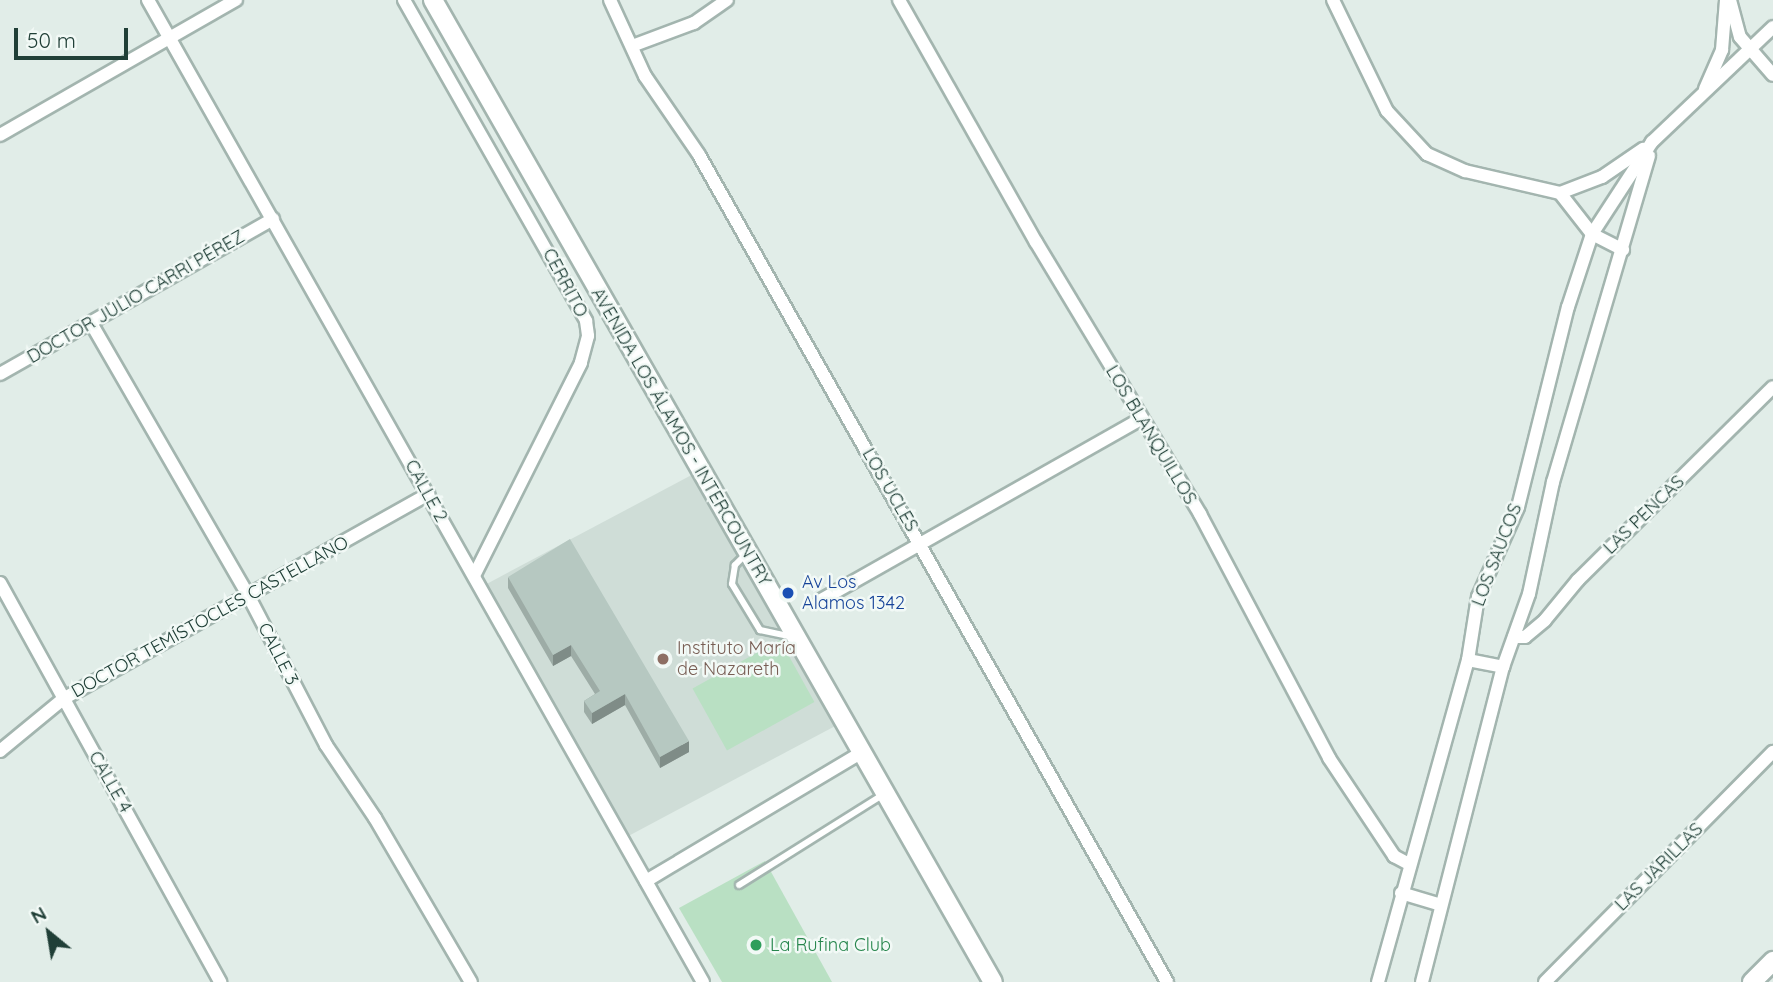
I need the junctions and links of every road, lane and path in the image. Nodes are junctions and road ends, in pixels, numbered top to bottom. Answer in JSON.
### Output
{"nodes":[{"id":1,"x":148,"y":0,"type":"edge"},
{"id":2,"x":236,"y":0,"type":"edge"},
{"id":3,"x":404,"y":0,"type":"edge"},
{"id":4,"x":433,"y":0,"type":"edge"},
{"id":5,"x":610,"y":0,"type":"edge"},
{"id":6,"x":727,"y":0,"type":"edge"},
{"id":7,"x":899,"y":0,"type":"edge"},
{"id":8,"x":1333,"y":0,"type":"edge"},
{"id":9,"x":1728,"y":0,"type":"edge"},
{"id":10,"x":1773,"y":27,"type":"edge"},
{"id":11,"x":170,"y":38,"type":"junction"},
{"id":12,"x":632,"y":46,"type":"junction"},
{"id":13,"x":1749,"y":51,"type":"junction"},
{"id":14,"x":1773,"y":75,"type":"edge"},
{"id":15,"x":1702,"y":96,"type":"junction"},
{"id":16,"x":0,"y":135,"type":"edge"},
{"id":17,"x":1652,"y":142,"type":"junction"},
{"id":18,"x":1560,"y":193,"type":"junction"},
{"id":19,"x":272,"y":219,"type":"junction"},
{"id":20,"x":1592,"y":234,"type":"junction"},
{"id":21,"x":1623,"y":250,"type":"junction"},
{"id":22,"x":91,"y":323,"type":"junction"},
{"id":23,"x":0,"y":374,"type":"edge"},
{"id":24,"x":1773,"y":387,"type":"edge"},
{"id":25,"x":1141,"y":419,"type":"junction"},
{"id":26,"x":428,"y":494,"type":"junction"},
{"id":27,"x":922,"y":545,"type":"junction"},
{"id":28,"x":747,"y":552,"type":"junction"},
{"id":29,"x":474,"y":576,"type":"junction"},
{"id":30,"x":0,"y":583,"type":"edge"},
{"id":31,"x":248,"y":595,"type":"junction"},
{"id":32,"x":821,"y":600,"type":"dead end"},
{"id":33,"x":795,"y":637,"type":"junction"},
{"id":34,"x":1514,"y":637,"type":"junction"},
{"id":35,"x":1468,"y":660,"type":"junction"},
{"id":36,"x":1503,"y":667,"type":"junction"},
{"id":37,"x":63,"y":699,"type":"junction"},
{"id":38,"x":0,"y":751,"type":"edge"},
{"id":39,"x":1773,"y":751,"type":"edge"},
{"id":40,"x":862,"y":752,"type":"junction"},
{"id":41,"x":885,"y":793,"type":"junction"},
{"id":42,"x":1409,"y":864,"type":"junction"},
{"id":43,"x":646,"y":881,"type":"junction"},
{"id":44,"x":739,"y":885,"type":"dead end"},
{"id":45,"x":1401,"y":893,"type":"junction"},
{"id":46,"x":1441,"y":905,"type":"junction"},
{"id":47,"x":1773,"y":961,"type":"edge"},
{"id":48,"x":220,"y":982,"type":"edge"},
{"id":49,"x":471,"y":982,"type":"edge"},
{"id":50,"x":703,"y":982,"type":"edge"},
{"id":51,"x":993,"y":982,"type":"edge"},
{"id":52,"x":1167,"y":982,"type":"edge"},
{"id":53,"x":1378,"y":982,"type":"edge"},
{"id":54,"x":1422,"y":982,"type":"edge"},
{"id":55,"x":1545,"y":982,"type":"edge"},
{"id":56,"x":1752,"y":982,"type":"edge"}],
"edges":[{"from":1,"to":11,"type":"street","name":"CALLE 2"},
{"from":2,"to":11,"type":"street"},
{"from":3,"to":29,"type":"street","name":"CERRITO"},
{"from":4,"to":28,"type":"main road","name":"AVENIDA LOS ÁLAMOS - INTERCOUNTRY"},
{"from":5,"to":12,"type":"street","name":"LOS UCLES"},
{"from":6,"to":12,"type":"street"},
{"from":7,"to":25,"type":"street","name":"LOS BLANQUILLOS"},
{"from":8,"to":18,"type":"street"},
{"from":9,"to":13,"type":"street"},
{"from":9,"to":15,"type":"street"},
{"from":10,"to":13,"type":"street","name":"LOS SAUCOS"},
{"from":11,"to":16,"type":"street"},
{"from":11,"to":19,"type":"street","name":"CALLE 2"},
{"from":12,"to":27,"type":"street","name":"LOS UCLES"},
{"from":13,"to":14,"type":"street"},
{"from":13,"to":15,"type":"street","name":"LOS SAUCOS"},
{"from":15,"to":17,"type":"street","name":"LOS SAUCOS"},
{"from":17,"to":18,"type":"street"},
{"from":17,"to":20,"type":"street","name":"LOS SAUCOS"},
{"from":17,"to":21,"type":"street","name":"LOS SAUCOS"},
{"from":18,"to":20,"type":"street"},
{"from":19,"to":22,"type":"street","name":"DOCTOR JULIO CARRI PÉREZ"},
{"from":19,"to":26,"type":"street","name":"CALLE 2"},
{"from":20,"to":21,"type":"street"},
{"from":20,"to":35,"type":"street","name":"LOS SAUCOS"},
{"from":21,"to":34,"type":"street","name":"LOS SAUCOS"},
{"from":22,"to":23,"type":"street","name":"DOCTOR JULIO CARRI PÉREZ"},
{"from":22,"to":31,"type":"street","name":"CALLE 3"},
{"from":24,"to":34,"type":"street","name":"LAS PENCAS"},
{"from":25,"to":27,"type":"street"},
{"from":25,"to":42,"type":"street","name":"LOS BLANQUILLOS"},
{"from":26,"to":29,"type":"street","name":"CALLE 2"},
{"from":26,"to":31,"type":"street","name":"DOCTOR TEMÍSTOCLES CASTELLANO"},
{"from":27,"to":32,"type":"street"},
{"from":27,"to":52,"type":"street","name":"LOS UCLES"},
{"from":28,"to":33,"type":"main road","name":"AVENIDA LOS ÁLAMOS - INTERCOUNTRY"},
{"from":28,"to":33,"type":"lane"},
{"from":29,"to":43,"type":"street","name":"CALLE 2"},
{"from":30,"to":37,"type":"street","name":"CALLE 4"},
{"from":31,"to":37,"type":"street","name":"DOCTOR TEMÍSTOCLES CASTELLANO"},
{"from":31,"to":49,"type":"street","name":"CALLE 3"},
{"from":33,"to":40,"type":"main road","name":"AVENIDA LOS ÁLAMOS - INTERCOUNTRY"},
{"from":34,"to":36,"type":"street","name":"LOS SAUCOS"},
{"from":35,"to":36,"type":"street"},
{"from":35,"to":42,"type":"street","name":"LOS SAUCOS"},
{"from":36,"to":46,"type":"street","name":"LOS SAUCOS"},
{"from":37,"to":38,"type":"street","name":"DOCTOR TEMÍSTOCLES CASTELLANO"},
{"from":37,"to":48,"type":"street","name":"CALLE 4"},
{"from":39,"to":55,"type":"street","name":"LAS JARILLAS"},
{"from":40,"to":41,"type":"main road","name":"AVENIDA LOS ÁLAMOS - INTERCOUNTRY"},
{"from":40,"to":43,"type":"street"},
{"from":41,"to":44,"type":"lane"},
{"from":41,"to":51,"type":"main road","name":"AVENIDA LOS ÁLAMOS - INTERCOUNTRY"},
{"from":42,"to":45,"type":"street","name":"LOS SAUCOS"},
{"from":43,"to":50,"type":"street","name":"CALLE 2"},
{"from":45,"to":46,"type":"street"},
{"from":45,"to":53,"type":"street","name":"LOS SAUCOS"},
{"from":46,"to":54,"type":"street","name":"LOS SAUCOS"},
{"from":47,"to":56,"type":"main road"}]}
